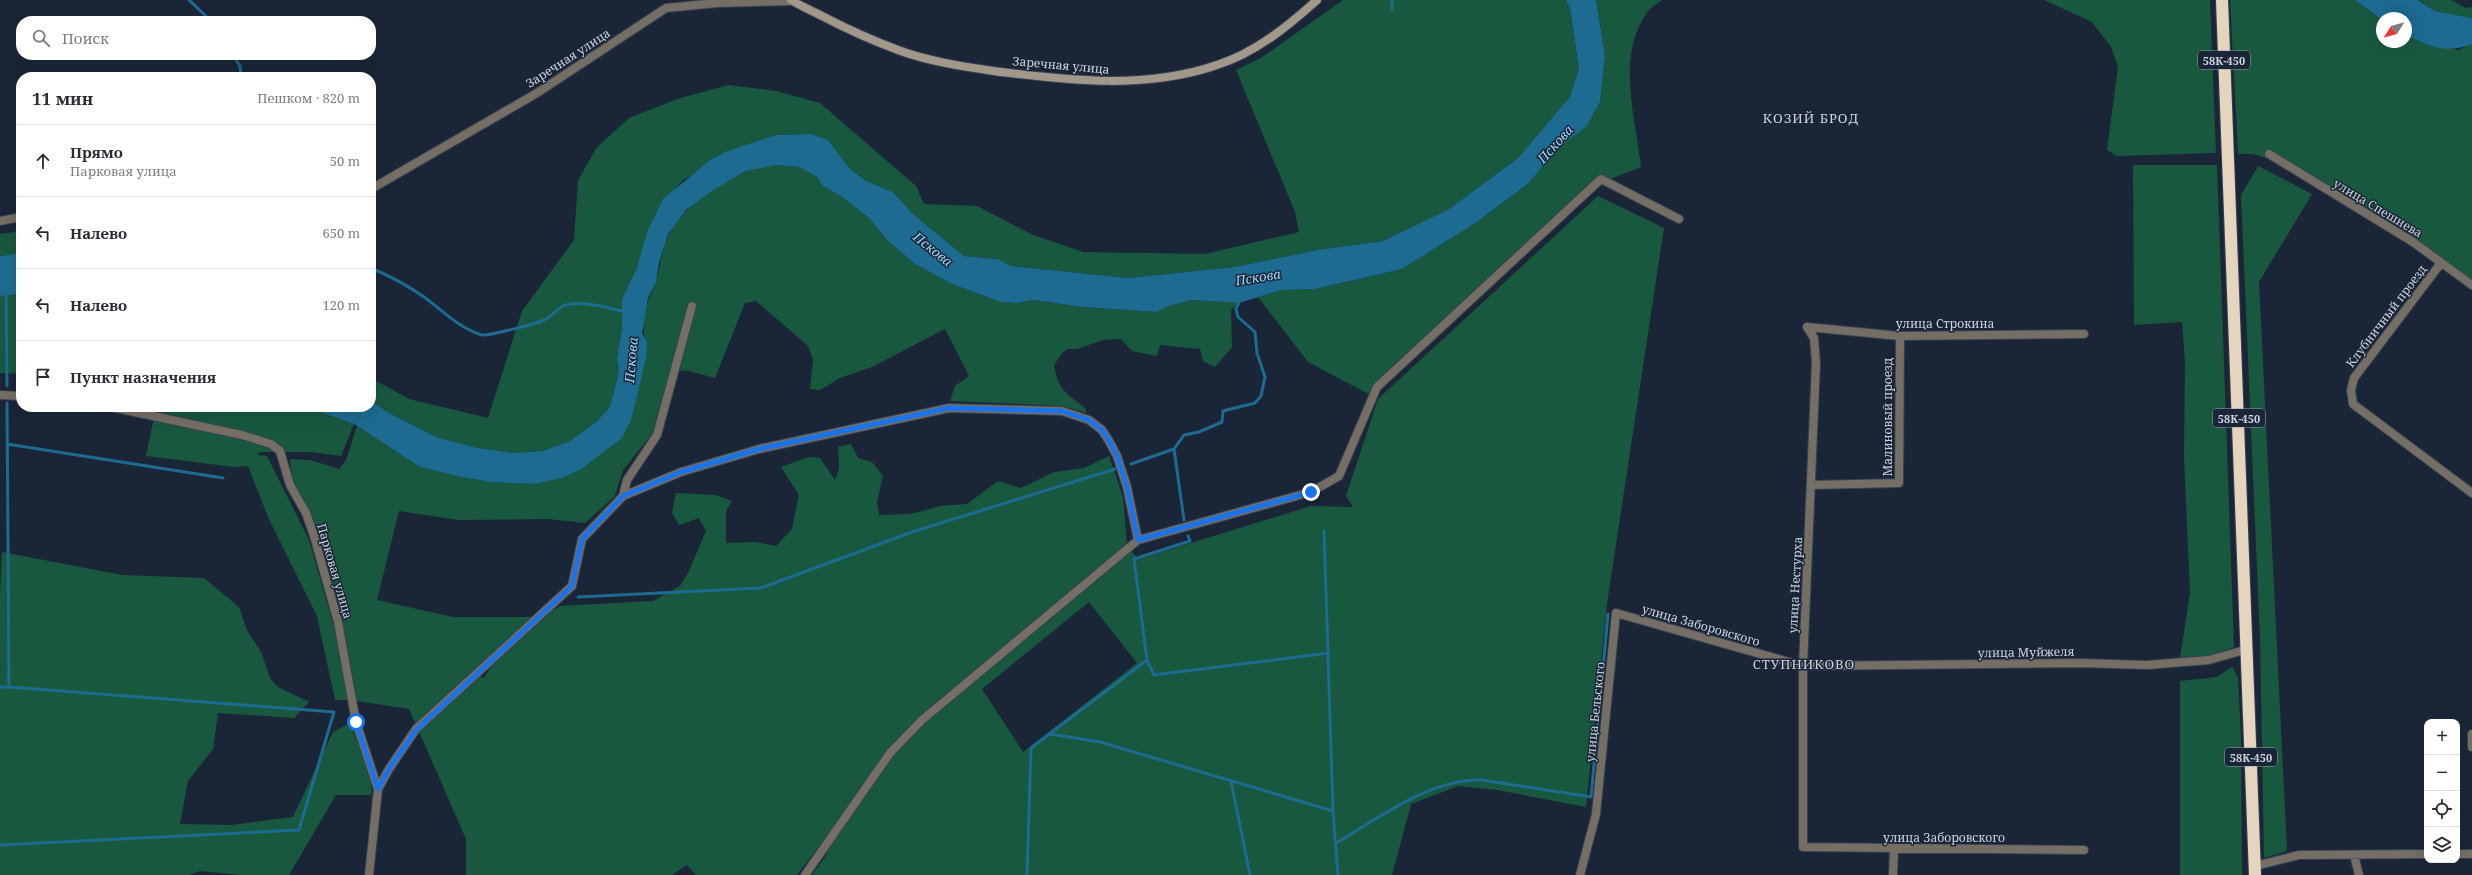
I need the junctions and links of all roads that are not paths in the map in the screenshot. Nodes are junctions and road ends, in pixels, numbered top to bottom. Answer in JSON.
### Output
{"nodes":[{"id":1,"x":1317,"y":0,"type":"edge"},
{"id":2,"x":2222,"y":0,"type":"edge"},
{"id":3,"x":792,"y":1,"type":"edge"},
{"id":4,"x":2269,"y":154,"type":"dead end"},
{"id":5,"x":376,"y":186,"type":"edge"},
{"id":6,"x":16,"y":218,"type":"edge"},
{"id":7,"x":1679,"y":219,"type":"dead end"},
{"id":8,"x":0,"y":221,"type":"edge"},
{"id":9,"x":2440,"y":263,"type":"junction"},
{"id":10,"x":2472,"y":285,"type":"edge"},
{"id":11,"x":692,"y":306,"type":"dead end"},
{"id":12,"x":1807,"y":327,"type":"joint"},
{"id":13,"x":2084,"y":334,"type":"dead end"},
{"id":14,"x":1900,"y":336,"type":"junction"},
{"id":15,"x":0,"y":395,"type":"edge"},
{"id":16,"x":16,"y":396,"type":"edge"},
{"id":17,"x":134,"y":412,"type":"edge"},
{"id":18,"x":1812,"y":485,"type":"junction"},
{"id":19,"x":2472,"y":493,"type":"edge"},
{"id":20,"x":623,"y":496,"type":"junction"},
{"id":21,"x":1138,"y":540,"type":"junction"},
{"id":22,"x":1616,"y":613,"type":"joint"},
{"id":23,"x":2248,"y":649,"type":"junction"},
{"id":24,"x":1803,"y":666,"type":"junction"},
{"id":25,"x":2472,"y":734,"type":"edge"},
{"id":26,"x":2472,"y":747,"type":"edge"},
{"id":27,"x":378,"y":789,"type":"junction"},
{"id":28,"x":1803,"y":847,"type":"joint"},
{"id":29,"x":1894,"y":849,"type":"junction"},
{"id":30,"x":2084,"y":850,"type":"dead end"},
{"id":31,"x":2424,"y":854,"type":"edge"},
{"id":32,"x":2460,"y":854,"type":"edge"},
{"id":33,"x":2472,"y":854,"type":"edge"},
{"id":34,"x":2354,"y":855,"type":"junction"},
{"id":35,"x":2255,"y":870,"type":"edge"},
{"id":36,"x":369,"y":875,"type":"edge"},
{"id":37,"x":805,"y":875,"type":"edge"},
{"id":38,"x":1580,"y":875,"type":"edge"},
{"id":39,"x":1893,"y":875,"type":"edge"},
{"id":40,"x":2359,"y":875,"type":"edge"}],
"edges":[{"from":1,"to":3,"type":"street","name":"Заречная улица"},
{"from":2,"to":23,"type":"highway","number":"58К-450"},
{"from":3,"to":5,"type":"street","name":"Заречная улица"},
{"from":4,"to":9,"type":"street","name":"улица Спешнева"},
{"from":6,"to":8,"type":"street"},
{"from":7,"to":21,"type":"street"},
{"from":9,"to":10,"type":"street","name":"улица Спешнева"},
{"from":9,"to":19,"type":"street","name":"Клубничный проезд"},
{"from":11,"to":20,"type":"street"},
{"from":12,"to":14,"type":"street","name":"улица Строкина"},
{"from":12,"to":18,"type":"street","name":"улица Нестурха"},
{"from":13,"to":14,"type":"street","name":"улица Строкина"},
{"from":14,"to":18,"type":"street","name":"Малиновый проезд"},
{"from":15,"to":16,"type":"street"},
{"from":17,"to":27,"type":"street","name":"Парковая улица"},
{"from":18,"to":24,"type":"street","name":"улица Нестурха"},
{"from":20,"to":21,"type":"street"},
{"from":20,"to":27,"type":"street"},
{"from":21,"to":37,"type":"street"},
{"from":22,"to":24,"type":"street","name":"улица Заборовского"},
{"from":22,"to":38,"type":"street","name":"улица Бельского"},
{"from":23,"to":24,"type":"street","name":"улица Муйжеля"},
{"from":23,"to":35,"type":"highway","number":"58К-450"},
{"from":24,"to":28,"type":"street","name":"улица Нестурха"},
{"from":25,"to":26,"type":"street"},
{"from":27,"to":36,"type":"street","name":"Парковая улица"},
{"from":28,"to":29,"type":"street","name":"улица Заборовского"},
{"from":29,"to":30,"type":"street","name":"улица Заборовского"},
{"from":29,"to":39,"type":"street"},
{"from":31,"to":34,"type":"street"},
{"from":32,"to":33,"type":"street"},
{"from":34,"to":35,"type":"street"},
{"from":34,"to":40,"type":"street"}]}
